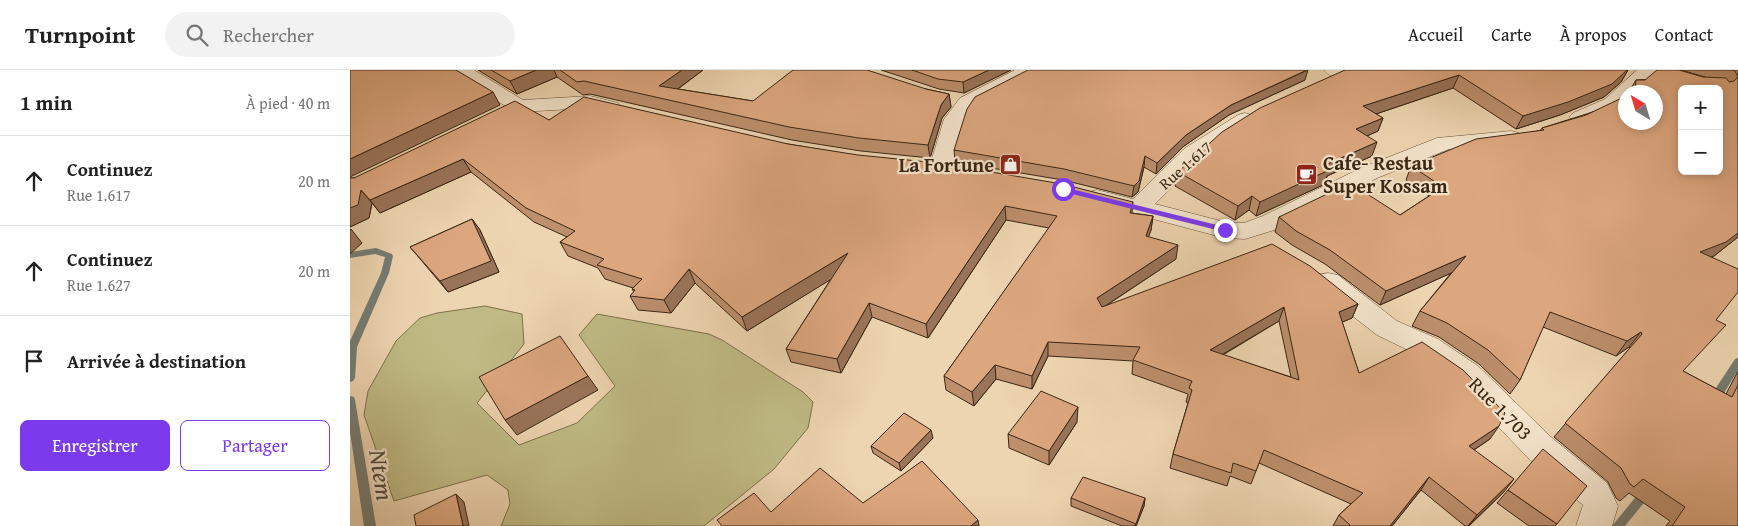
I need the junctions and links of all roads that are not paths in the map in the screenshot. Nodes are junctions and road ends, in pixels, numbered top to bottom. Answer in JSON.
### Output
{"nodes":[{"id":1,"x":492,"y":70,"type":"edge"},
{"id":2,"x":1030,"y":70,"type":"edge"},
{"id":3,"x":1654,"y":73,"type":"edge"},
{"id":4,"x":466,"y":74,"type":"edge"},
{"id":5,"x":1619,"y":76,"type":"edge"},
{"id":6,"x":943,"y":98,"type":"edge"},
{"id":7,"x":967,"y":102,"type":"junction"},
{"id":8,"x":519,"y":106,"type":"junction"},
{"id":9,"x":1263,"y":110,"type":"edge"},
{"id":10,"x":628,"y":111,"type":"edge"},
{"id":11,"x":494,"y":118,"type":"edge"},
{"id":12,"x":1560,"y":125,"type":"edge"},
{"id":13,"x":1528,"y":135,"type":"edge"},
{"id":14,"x":941,"y":169,"type":"edge"},
{"id":15,"x":1072,"y":191,"type":"edge"},
{"id":16,"x":1139,"y":207,"type":"junction"},
{"id":17,"x":1245,"y":232,"type":"junction"},
{"id":18,"x":1276,"y":249,"type":"edge"},
{"id":19,"x":1307,"y":267,"type":"edge"},
{"id":20,"x":1594,"y":526,"type":"edge"}],
"edges":[{"from":1,"to":4,"type":"street"},
{"from":2,"to":7,"type":"street"},
{"from":3,"to":5,"type":"street"},
{"from":3,"to":12,"type":"street"},
{"from":4,"to":8,"type":"street"},
{"from":6,"to":7,"type":"street"},
{"from":7,"to":14,"type":"street"},
{"from":8,"to":10,"type":"street"},
{"from":8,"to":11,"type":"street"},
{"from":9,"to":16,"type":"street","name":"Rue 1.617"},
{"from":13,"to":17,"type":"street"},
{"from":15,"to":16,"type":"street"},
{"from":16,"to":17,"type":"street"},
{"from":17,"to":18,"type":"street"},
{"from":19,"to":20,"type":"street","name":"Rue 1.703"}]}
